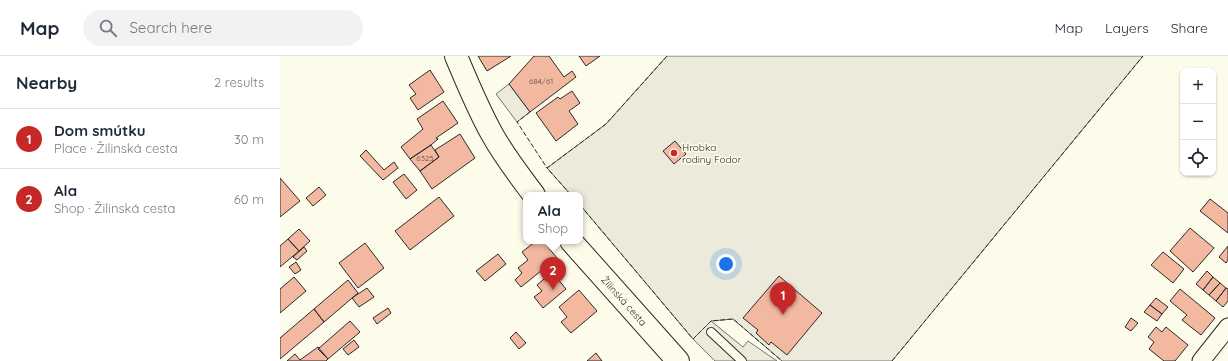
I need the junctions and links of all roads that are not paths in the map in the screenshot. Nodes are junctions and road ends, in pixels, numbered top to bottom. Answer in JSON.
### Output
{"nodes":[{"id":1,"x":456,"y":56,"type":"edge"},
{"id":2,"x":532,"y":192,"type":"edge"},
{"id":3,"x":574,"y":244,"type":"edge"},
{"id":4,"x":1228,"y":327,"type":"edge"},
{"id":5,"x":711,"y":332,"type":"dead end"},
{"id":6,"x":678,"y":361,"type":"edge"},
{"id":7,"x":742,"y":361,"type":"edge"},
{"id":8,"x":1201,"y":361,"type":"edge"}],
"edges":[{"from":1,"to":2,"type":"main road"},
{"from":3,"to":6,"type":"main road","name":"Žilinská cesta"},
{"from":4,"to":8,"type":"street"},
{"from":5,"to":7,"type":"lane"}]}
